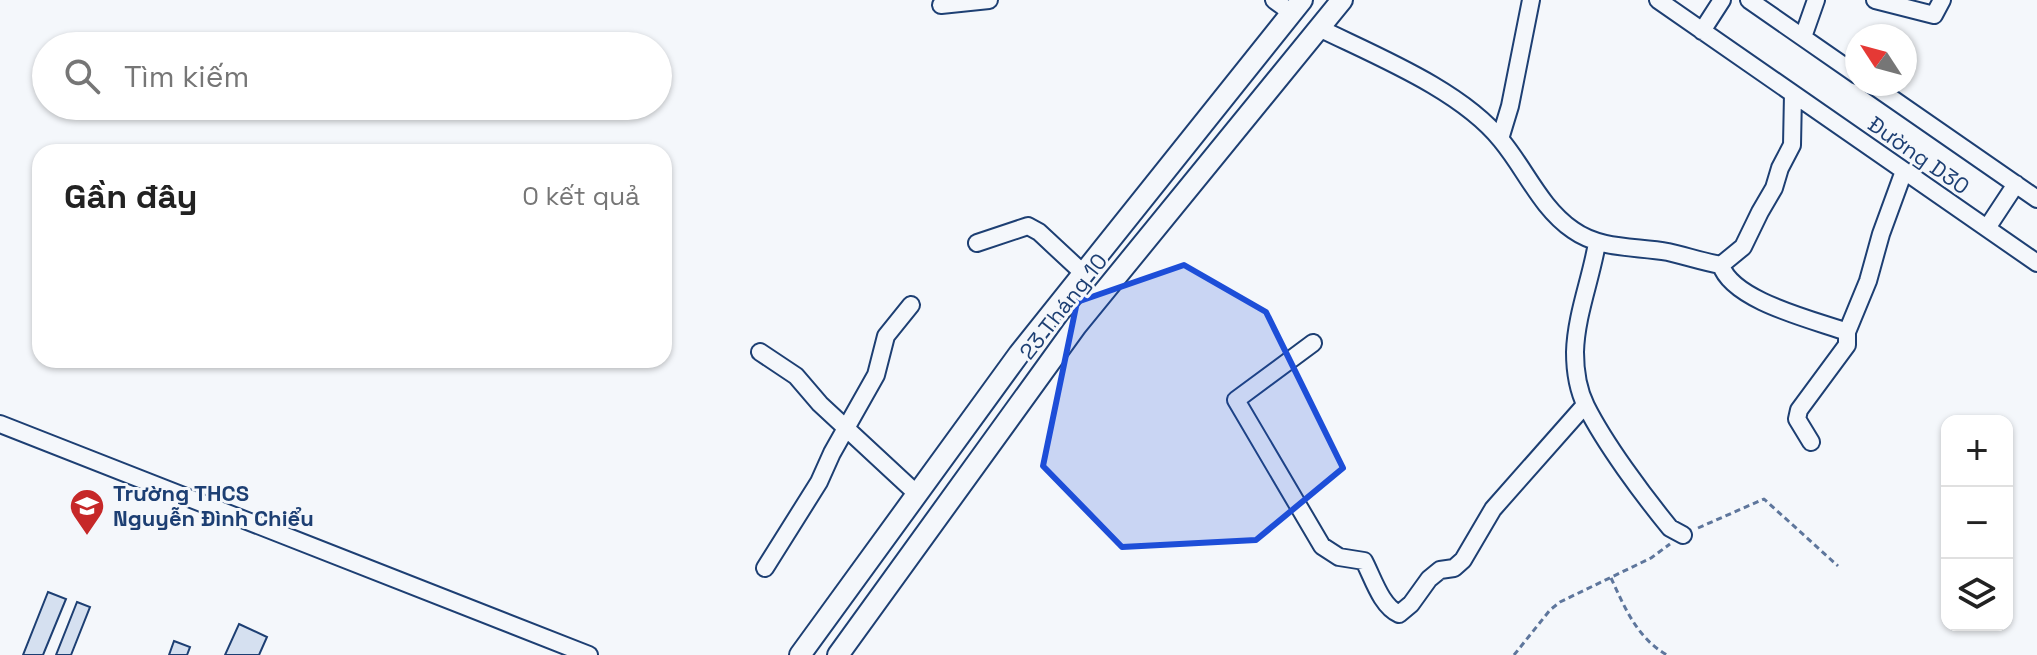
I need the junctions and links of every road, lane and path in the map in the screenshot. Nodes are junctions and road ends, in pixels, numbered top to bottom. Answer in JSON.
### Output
{"nodes":[{"id":1,"x":989,"y":0,"type":"edge"},
{"id":2,"x":1274,"y":0,"type":"edge"},
{"id":3,"x":1342,"y":0,"type":"edge"},
{"id":4,"x":1531,"y":0,"type":"edge"},
{"id":5,"x":1658,"y":0,"type":"edge"},
{"id":6,"x":1722,"y":0,"type":"edge"},
{"id":7,"x":1749,"y":0,"type":"edge"},
{"id":8,"x":1816,"y":0,"type":"edge"},
{"id":9,"x":1875,"y":0,"type":"edge"},
{"id":10,"x":1942,"y":0,"type":"edge"},
{"id":11,"x":941,"y":5,"type":"dead end"},
{"id":12,"x":1297,"y":6,"type":"edge"},
{"id":13,"x":1319,"y":28,"type":"junction"},
{"id":14,"x":1702,"y":31,"type":"junction"},
{"id":15,"x":1803,"y":37,"type":"junction"},
{"id":16,"x":1845,"y":67,"type":"edge"},
{"id":17,"x":1793,"y":94,"type":"junction"},
{"id":18,"x":1888,"y":96,"type":"edge"},
{"id":19,"x":1500,"y":139,"type":"junction"},
{"id":20,"x":1904,"y":171,"type":"junction"},
{"id":21,"x":2016,"y":184,"type":"junction"},
{"id":22,"x":2037,"y":199,"type":"edge"},
{"id":23,"x":1987,"y":228,"type":"junction"},
{"id":24,"x":977,"y":243,"type":"dead end"},
{"id":25,"x":1597,"y":243,"type":"junction"},
{"id":26,"x":2037,"y":263,"type":"edge"},
{"id":27,"x":1721,"y":265,"type":"junction"},
{"id":28,"x":1083,"y":273,"type":"junction"},
{"id":29,"x":911,"y":305,"type":"dead end"},
{"id":30,"x":1847,"y":332,"type":"junction"},
{"id":31,"x":1313,"y":343,"type":"dead end"},
{"id":32,"x":760,"y":352,"type":"dead end"},
{"id":33,"x":1585,"y":405,"type":"junction"},
{"id":34,"x":0,"y":424,"type":"edge"},
{"id":35,"x":845,"y":429,"type":"junction"},
{"id":36,"x":1811,"y":442,"type":"dead end"},
{"id":37,"x":917,"y":494,"type":"junction"},
{"id":38,"x":1683,"y":535,"type":"junction"},
{"id":39,"x":1838,"y":566,"type":"dead end"},
{"id":40,"x":765,"y":568,"type":"dead end"},
{"id":41,"x":1611,"y":578,"type":"junction"},
{"id":42,"x":842,"y":653,"type":"edge"},
{"id":43,"x":589,"y":655,"type":"edge"},
{"id":44,"x":800,"y":655,"type":"edge"},
{"id":45,"x":1514,"y":655,"type":"edge"},
{"id":46,"x":1667,"y":655,"type":"edge"}],
"edges":[{"from":1,"to":11,"type":"street"},
{"from":2,"to":12,"type":"street"},
{"from":3,"to":13,"type":"main road","name":"23 Tháng 10"},
{"from":4,"to":19,"type":"street"},
{"from":5,"to":14,"type":"street","name":"Đường D30"},
{"from":6,"to":14,"type":"street"},
{"from":7,"to":15,"type":"street"},
{"from":8,"to":15,"type":"street"},
{"from":9,"to":10,"type":"street"},
{"from":12,"to":13,"type":"main road"},
{"from":12,"to":28,"type":"main road","name":"23 Tháng 10"},
{"from":13,"to":19,"type":"street"},
{"from":13,"to":42,"type":"main road","name":"23 Tháng 10"},
{"from":14,"to":17,"type":"street","name":"Đường D30"},
{"from":15,"to":16,"type":"street"},
{"from":17,"to":20,"type":"street","name":"Đường D30"},
{"from":17,"to":27,"type":"street"},
{"from":18,"to":21,"type":"street","name":"Đường D30"},
{"from":19,"to":25,"type":"street"},
{"from":20,"to":23,"type":"street","name":"Đường D30"},
{"from":20,"to":30,"type":"street"},
{"from":21,"to":22,"type":"street","name":"Đường D30"},
{"from":21,"to":23,"type":"street"},
{"from":23,"to":26,"type":"street","name":"Đường D30"},
{"from":24,"to":28,"type":"street"},
{"from":25,"to":27,"type":"street"},
{"from":25,"to":33,"type":"street"},
{"from":27,"to":30,"type":"street"},
{"from":28,"to":37,"type":"main road","name":"23 Tháng 10"},
{"from":29,"to":35,"type":"street"},
{"from":30,"to":36,"type":"street"},
{"from":31,"to":33,"type":"street"},
{"from":32,"to":35,"type":"street"},
{"from":33,"to":38,"type":"street"},
{"from":34,"to":43,"type":"street"},
{"from":35,"to":37,"type":"street"},
{"from":35,"to":40,"type":"street"},
{"from":37,"to":44,"type":"main road","name":"23 Tháng 10"},
{"from":38,"to":39,"type":"path"},
{"from":38,"to":41,"type":"path"},
{"from":41,"to":45,"type":"path"},
{"from":41,"to":46,"type":"path"}]}
